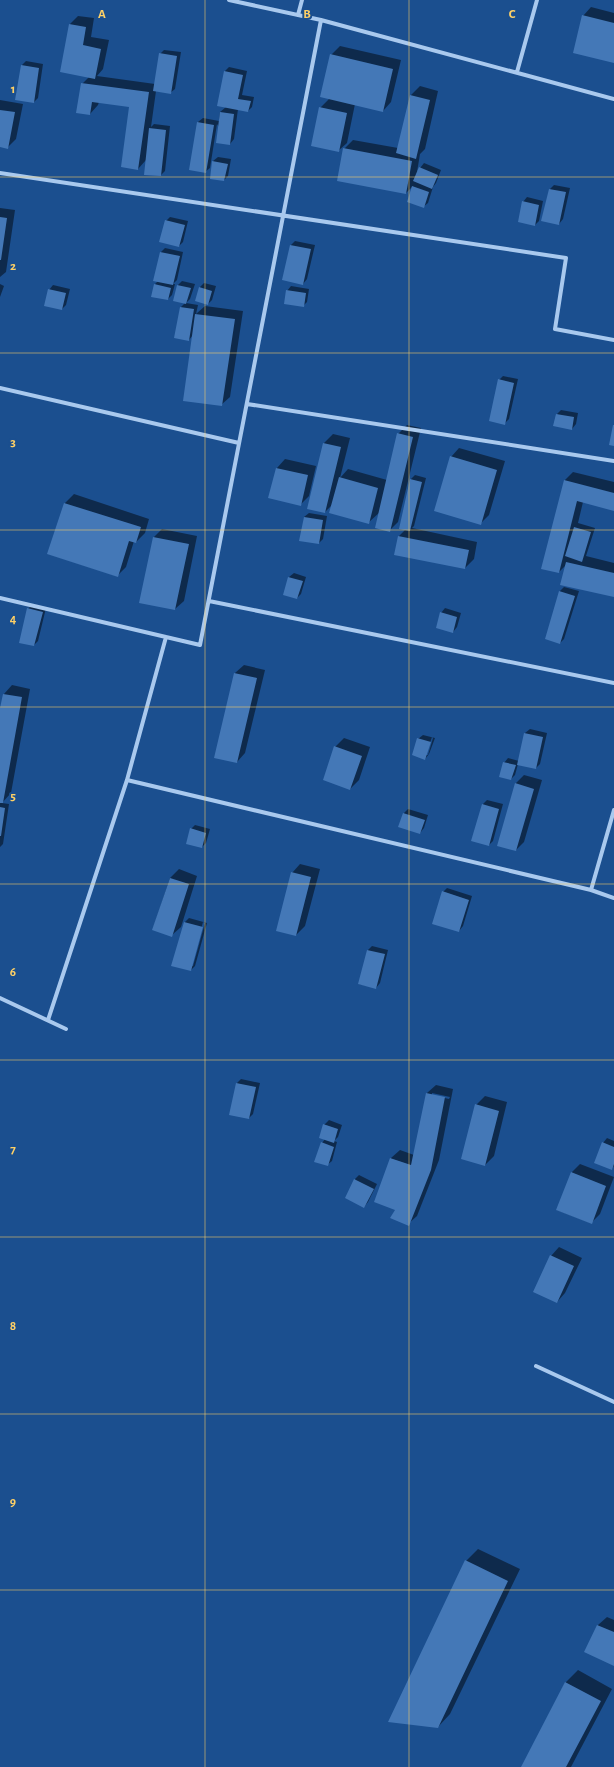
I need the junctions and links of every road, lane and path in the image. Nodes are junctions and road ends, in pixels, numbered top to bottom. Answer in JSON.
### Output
{"nodes":[{"id":1,"x":230,"y":0,"type":"edge"},
{"id":2,"x":302,"y":0,"type":"edge"},
{"id":3,"x":537,"y":0,"type":"edge"},
{"id":4,"x":298,"y":14,"type":"junction"},
{"id":5,"x":321,"y":20,"type":"junction"},
{"id":6,"x":517,"y":72,"type":"junction"},
{"id":7,"x":614,"y":99,"type":"edge"},
{"id":8,"x":0,"y":173,"type":"edge"},
{"id":9,"x":283,"y":216,"type":"junction"},
{"id":10,"x":614,"y":340,"type":"edge"},
{"id":11,"x":0,"y":388,"type":"edge"},
{"id":12,"x":247,"y":404,"type":"junction"},
{"id":13,"x":239,"y":443,"type":"junction"},
{"id":14,"x":614,"y":462,"type":"edge"},
{"id":15,"x":0,"y":598,"type":"edge"},
{"id":16,"x":209,"y":602,"type":"junction"},
{"id":17,"x":166,"y":637,"type":"junction"},
{"id":18,"x":614,"y":683,"type":"edge"},
{"id":19,"x":128,"y":780,"type":"junction"},
{"id":20,"x":614,"y":810,"type":"edge"},
{"id":21,"x":591,"y":890,"type":"junction"},
{"id":22,"x":614,"y":898,"type":"edge"},
{"id":23,"x":0,"y":998,"type":"edge"},
{"id":24,"x":48,"y":1020,"type":"junction"},
{"id":25,"x":66,"y":1028,"type":"dead end"},
{"id":26,"x":536,"y":1366,"type":"dead end"},
{"id":27,"x":614,"y":1402,"type":"edge"}],
"edges":[{"from":1,"to":4,"type":"street"},
{"from":2,"to":4,"type":"street"},
{"from":3,"to":6,"type":"street"},
{"from":4,"to":5,"type":"street"},
{"from":5,"to":6,"type":"street"},
{"from":5,"to":9,"type":"street"},
{"from":6,"to":7,"type":"street"},
{"from":8,"to":9,"type":"street"},
{"from":9,"to":10,"type":"street"},
{"from":9,"to":12,"type":"street"},
{"from":11,"to":13,"type":"street"},
{"from":12,"to":13,"type":"street"},
{"from":12,"to":14,"type":"street"},
{"from":13,"to":16,"type":"street"},
{"from":15,"to":17,"type":"street"},
{"from":16,"to":17,"type":"street"},
{"from":16,"to":18,"type":"street"},
{"from":17,"to":19,"type":"street"},
{"from":19,"to":21,"type":"street"},
{"from":19,"to":24,"type":"street"},
{"from":20,"to":21,"type":"street"},
{"from":21,"to":22,"type":"street"},
{"from":23,"to":24,"type":"street"},
{"from":24,"to":25,"type":"street"},
{"from":26,"to":27,"type":"street"}]}
